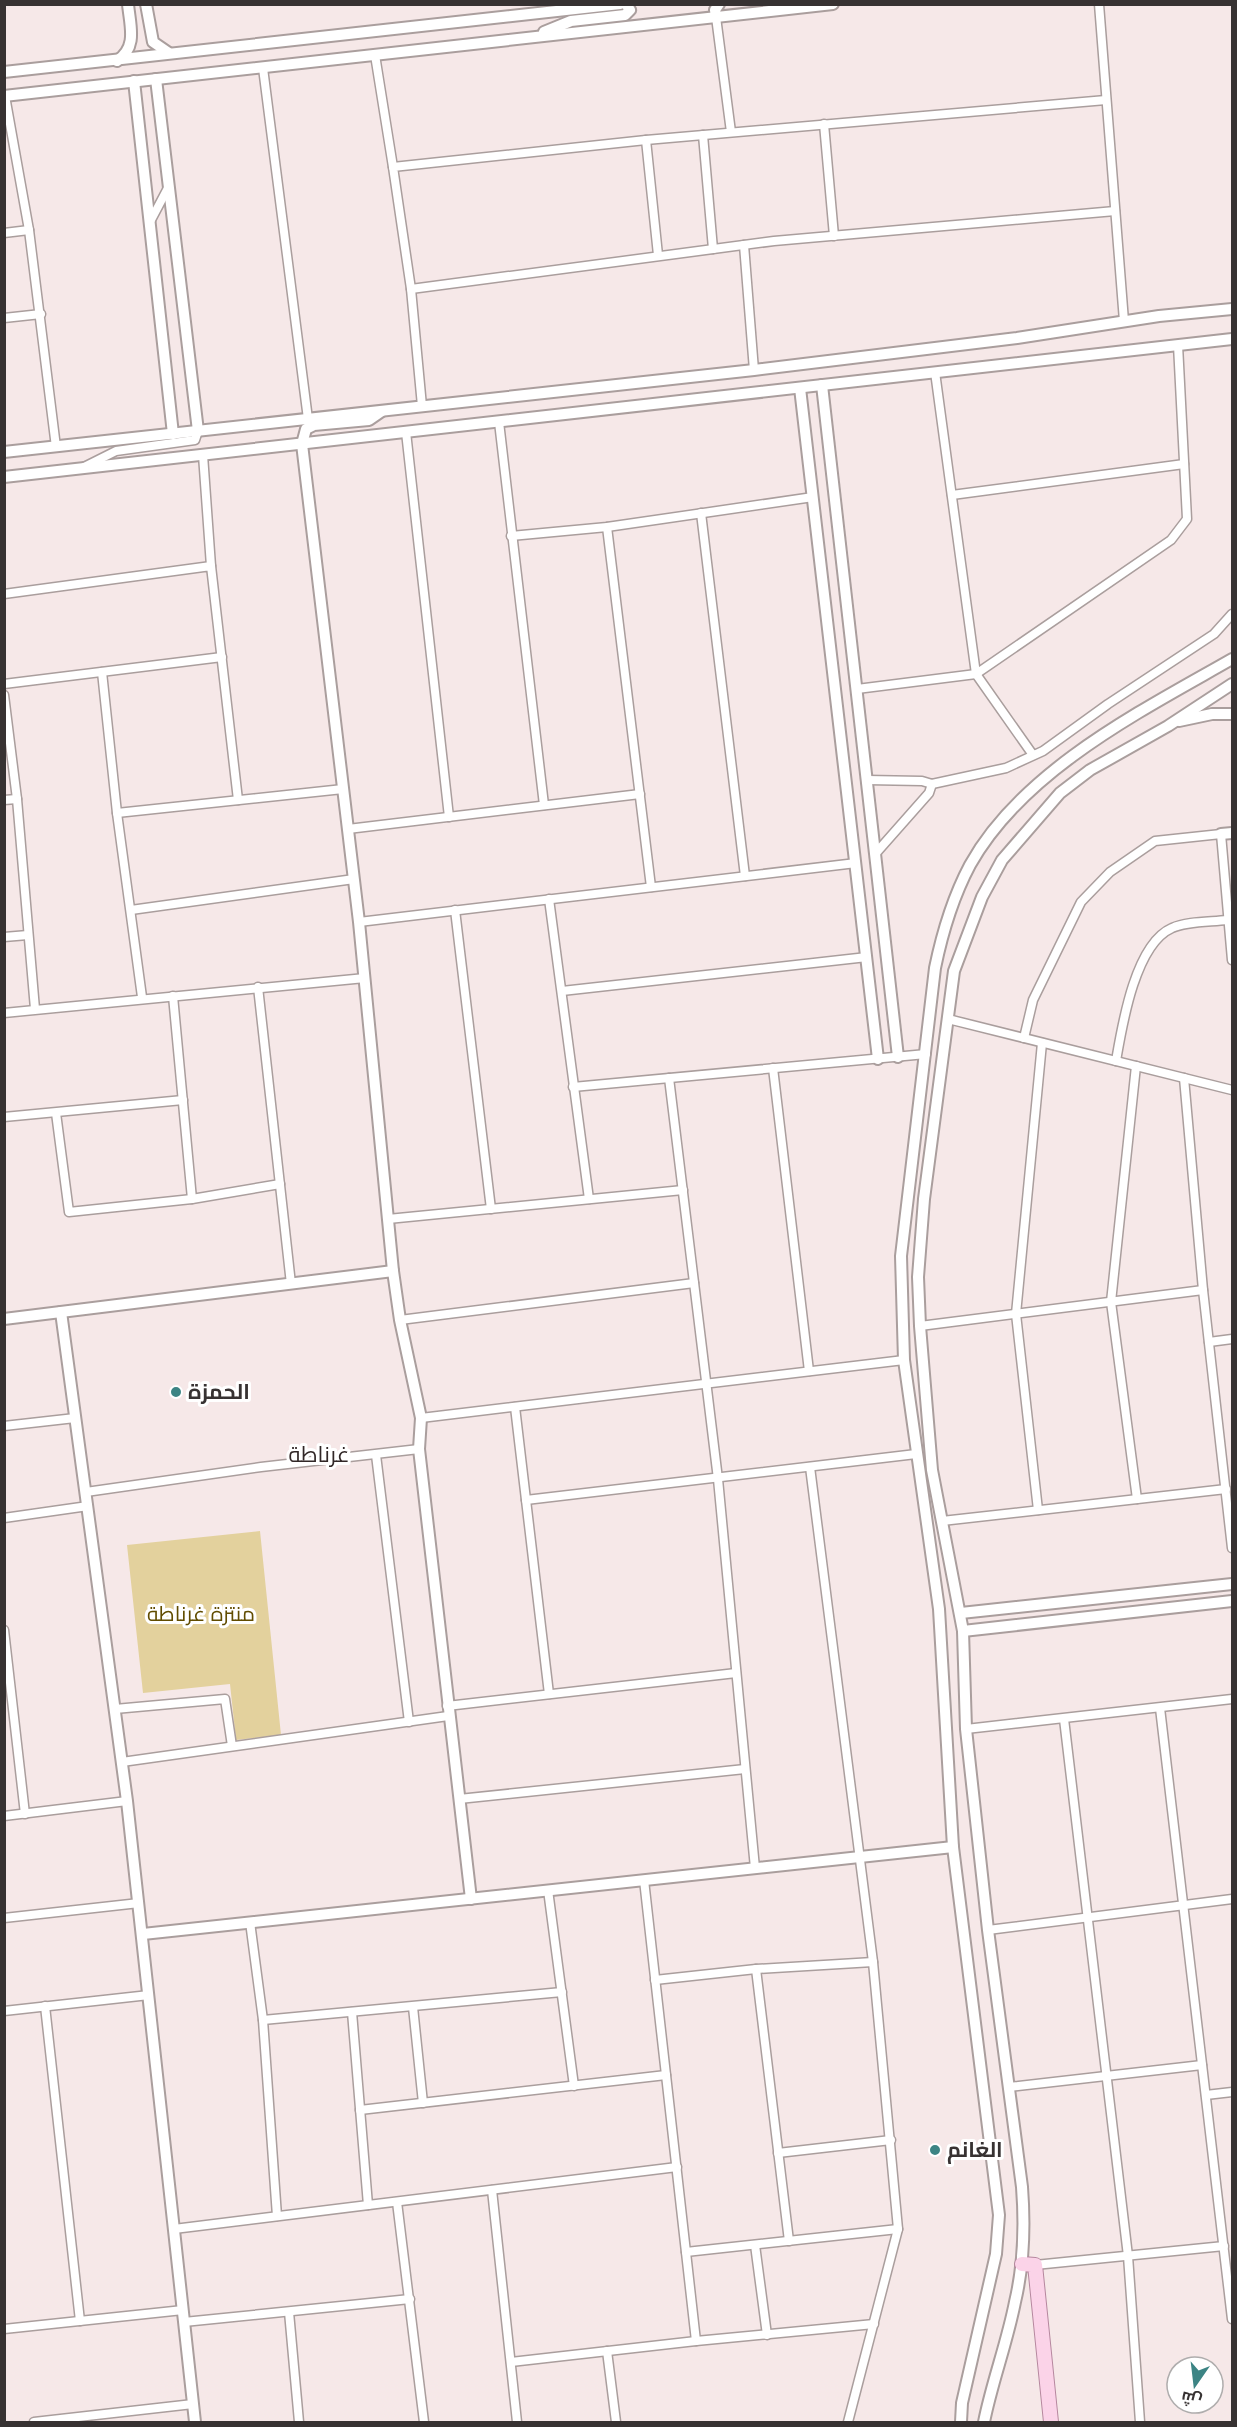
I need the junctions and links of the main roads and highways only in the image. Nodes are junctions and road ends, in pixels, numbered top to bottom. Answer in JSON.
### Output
{"nodes":[{"id":1,"x":1028,"y":2264,"type":"road end"},
{"id":2,"x":1050,"y":2422,"type":"edge"}],
"edges":[{"from":1,"to":2,"type":"main road"}]}
